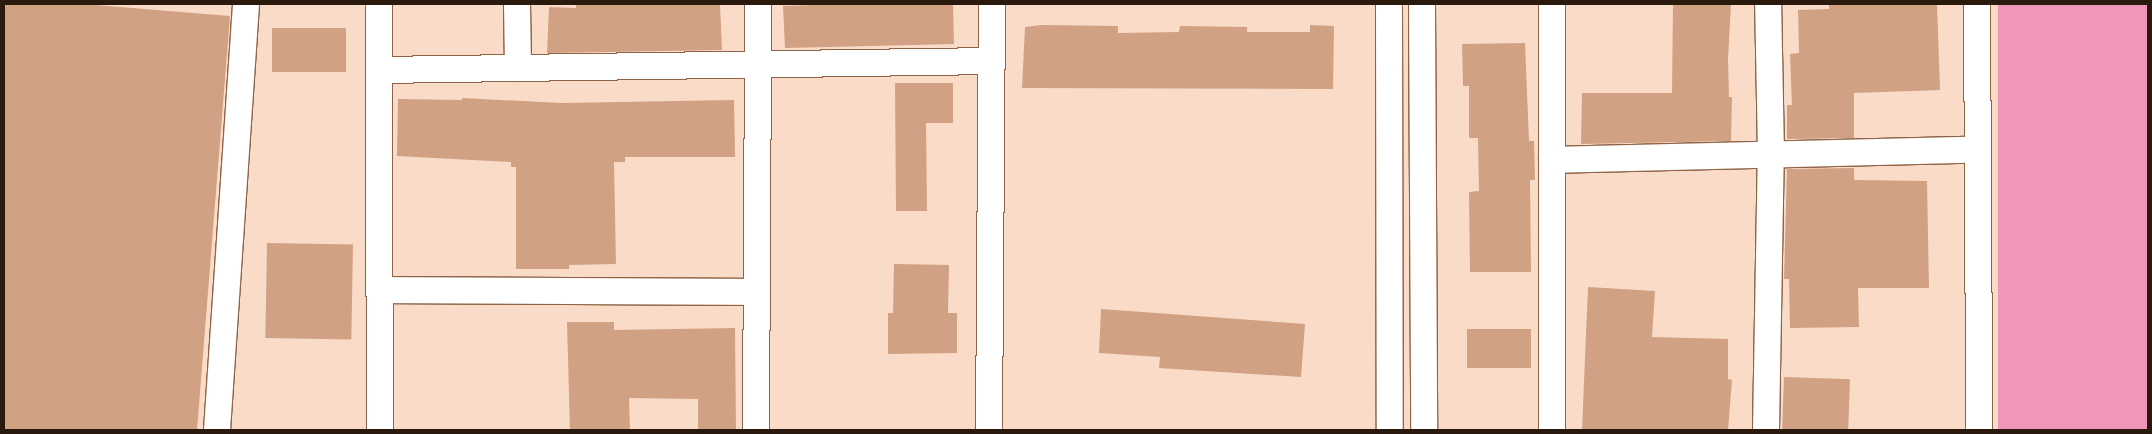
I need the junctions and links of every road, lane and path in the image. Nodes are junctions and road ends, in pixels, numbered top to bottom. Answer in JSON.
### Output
{"nodes":[{"id":1,"x":246,"y":4,"type":"edge"},
{"id":2,"x":379,"y":4,"type":"edge"},
{"id":3,"x":517,"y":4,"type":"edge"},
{"id":4,"x":758,"y":4,"type":"edge"},
{"id":5,"x":992,"y":4,"type":"edge"},
{"id":6,"x":1389,"y":4,"type":"edge"},
{"id":7,"x":1422,"y":4,"type":"edge"},
{"id":8,"x":1552,"y":4,"type":"edge"},
{"id":9,"x":1768,"y":4,"type":"edge"},
{"id":10,"x":1977,"y":4,"type":"edge"},
{"id":11,"x":992,"y":61,"type":"junction"},
{"id":12,"x":757,"y":65,"type":"junction"},
{"id":13,"x":518,"y":68,"type":"junction"},
{"id":14,"x":379,"y":70,"type":"junction"},
{"id":15,"x":1976,"y":150,"type":"junction"},
{"id":16,"x":1771,"y":154,"type":"junction"},
{"id":17,"x":1552,"y":160,"type":"junction"},
{"id":18,"x":380,"y":290,"type":"junction"},
{"id":19,"x":756,"y":292,"type":"junction"},
{"id":20,"x":1390,"y":361,"type":"junction"},
{"id":21,"x":1424,"y":362,"type":"junction"},
{"id":22,"x":217,"y":430,"type":"edge"},
{"id":23,"x":380,"y":430,"type":"edge"},
{"id":24,"x":756,"y":430,"type":"edge"},
{"id":25,"x":989,"y":430,"type":"edge"},
{"id":26,"x":1390,"y":430,"type":"edge"},
{"id":27,"x":1424,"y":430,"type":"edge"},
{"id":28,"x":1552,"y":430,"type":"edge"},
{"id":29,"x":1766,"y":430,"type":"edge"},
{"id":30,"x":1979,"y":430,"type":"edge"}],
"edges":[{"from":1,"to":22,"type":"street"},
{"from":2,"to":14,"type":"street"},
{"from":3,"to":13,"type":"street"},
{"from":4,"to":12,"type":"street"},
{"from":5,"to":11,"type":"street"},
{"from":6,"to":20,"type":"street"},
{"from":7,"to":21,"type":"street"},
{"from":8,"to":17,"type":"street"},
{"from":9,"to":16,"type":"street"},
{"from":10,"to":15,"type":"street"},
{"from":11,"to":12,"type":"street"},
{"from":11,"to":25,"type":"street"},
{"from":12,"to":13,"type":"street"},
{"from":12,"to":19,"type":"street"},
{"from":13,"to":14,"type":"street"},
{"from":14,"to":18,"type":"street"},
{"from":15,"to":16,"type":"street"},
{"from":15,"to":30,"type":"street"},
{"from":16,"to":17,"type":"street"},
{"from":16,"to":29,"type":"street"},
{"from":17,"to":28,"type":"street"},
{"from":18,"to":19,"type":"street"},
{"from":18,"to":23,"type":"street"},
{"from":19,"to":24,"type":"street"},
{"from":20,"to":21,"type":"street"},
{"from":20,"to":26,"type":"street"},
{"from":21,"to":27,"type":"street"}]}
